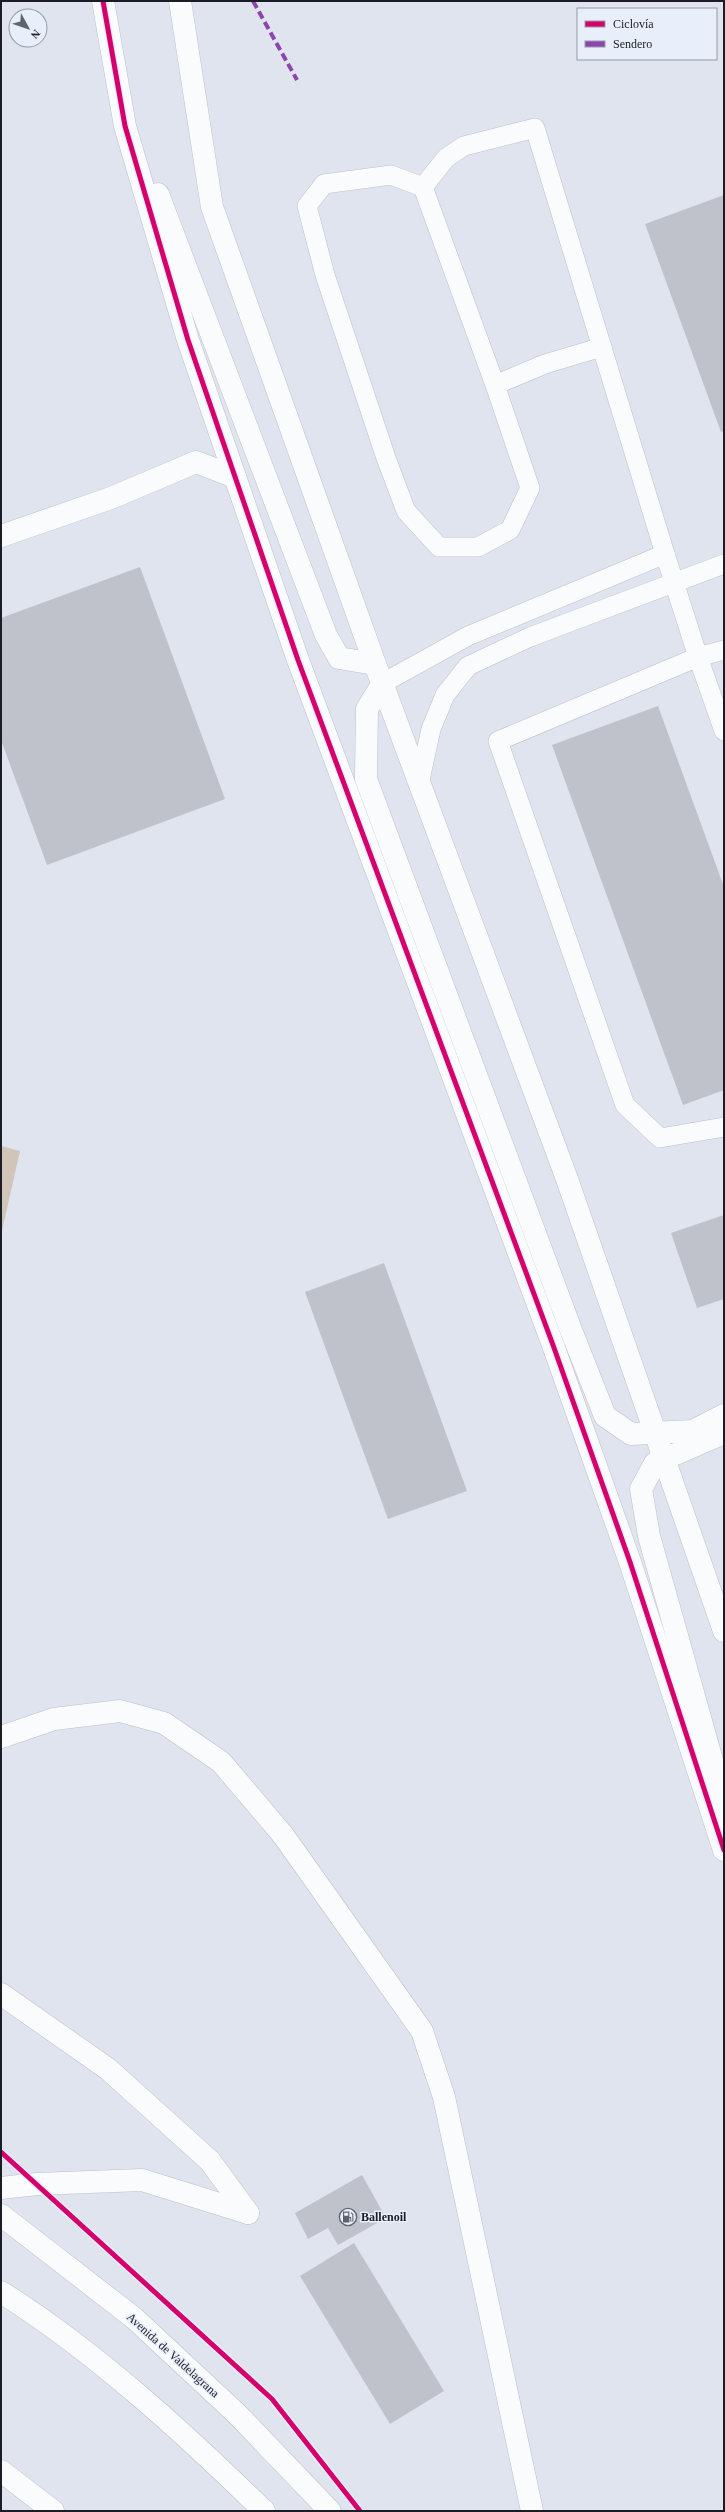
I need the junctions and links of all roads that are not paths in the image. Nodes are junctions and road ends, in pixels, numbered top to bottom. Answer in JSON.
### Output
{"nodes":[{"id":1,"x":103,"y":1,"type":"edge"},
{"id":2,"x":180,"y":1,"type":"edge"},
{"id":3,"x":125,"y":126,"type":"junction"},
{"id":4,"x":424,"y":187,"type":"junction"},
{"id":5,"x":602,"y":347,"type":"junction"},
{"id":6,"x":496,"y":385,"type":"junction"},
{"id":7,"x":235,"y":477,"type":"junction"},
{"id":8,"x":1,"y":536,"type":"edge"},
{"id":9,"x":665,"y":554,"type":"junction"},
{"id":10,"x":724,"y":564,"type":"edge"},
{"id":11,"x":672,"y":583,"type":"junction"},
{"id":12,"x":724,"y":650,"type":"edge"},
{"id":13,"x":698,"y":657,"type":"junction"},
{"id":14,"x":379,"y":674,"type":"junction"},
{"id":15,"x":724,"y":730,"type":"edge"},
{"id":16,"x":420,"y":780,"type":"junction"},
{"id":17,"x":724,"y":1127,"type":"edge"},
{"id":18,"x":724,"y":1415,"type":"edge"},
{"id":19,"x":655,"y":1433,"type":"junction"},
{"id":20,"x":724,"y":1433,"type":"edge"},
{"id":21,"x":664,"y":1459,"type":"junction"},
{"id":22,"x":724,"y":1631,"type":"edge"},
{"id":23,"x":1,"y":1737,"type":"edge"},
{"id":24,"x":724,"y":1802,"type":"edge"},
{"id":25,"x":724,"y":1850,"type":"edge"},
{"id":26,"x":1,"y":1994,"type":"edge"},
{"id":27,"x":1,"y":2188,"type":"edge"},
{"id":28,"x":1,"y":2215,"type":"edge"},
{"id":29,"x":1,"y":2292,"type":"edge"},
{"id":30,"x":1,"y":2471,"type":"edge"},
{"id":31,"x":54,"y":2511,"type":"edge"},
{"id":32,"x":264,"y":2511,"type":"edge"},
{"id":33,"x":330,"y":2511,"type":"edge"},
{"id":34,"x":532,"y":2511,"type":"edge"}],
"edges":[{"from":1,"to":3,"type":"street"},
{"from":2,"to":14,"type":"street"},
{"from":3,"to":7,"type":"street"},
{"from":3,"to":14,"type":"street"},
{"from":4,"to":5,"type":"lane"},
{"from":4,"to":6,"type":"lane"},
{"from":4,"to":6,"type":"lane"},
{"from":5,"to":6,"type":"lane"},
{"from":5,"to":9,"type":"lane"},
{"from":7,"to":8,"type":"street"},
{"from":7,"to":25,"type":"street"},
{"from":9,"to":11,"type":"lane"},
{"from":9,"to":14,"type":"lane"},
{"from":10,"to":11,"type":"lane"},
{"from":11,"to":13,"type":"lane"},
{"from":11,"to":16,"type":"lane"},
{"from":12,"to":13,"type":"lane"},
{"from":13,"to":15,"type":"lane"},
{"from":13,"to":17,"type":"lane"},
{"from":14,"to":16,"type":"street"},
{"from":14,"to":19,"type":"street"},
{"from":16,"to":19,"type":"street"},
{"from":18,"to":19,"type":"street"},
{"from":19,"to":21,"type":"street"},
{"from":20,"to":21,"type":"street"},
{"from":21,"to":22,"type":"street"},
{"from":21,"to":24,"type":"street"},
{"from":23,"to":34,"type":"street"},
{"from":26,"to":27,"type":"street"},
{"from":28,"to":33,"type":"street","name":"Avenida de Valdelagrana"},
{"from":29,"to":32,"type":"street"},
{"from":30,"to":31,"type":"street"}]}
